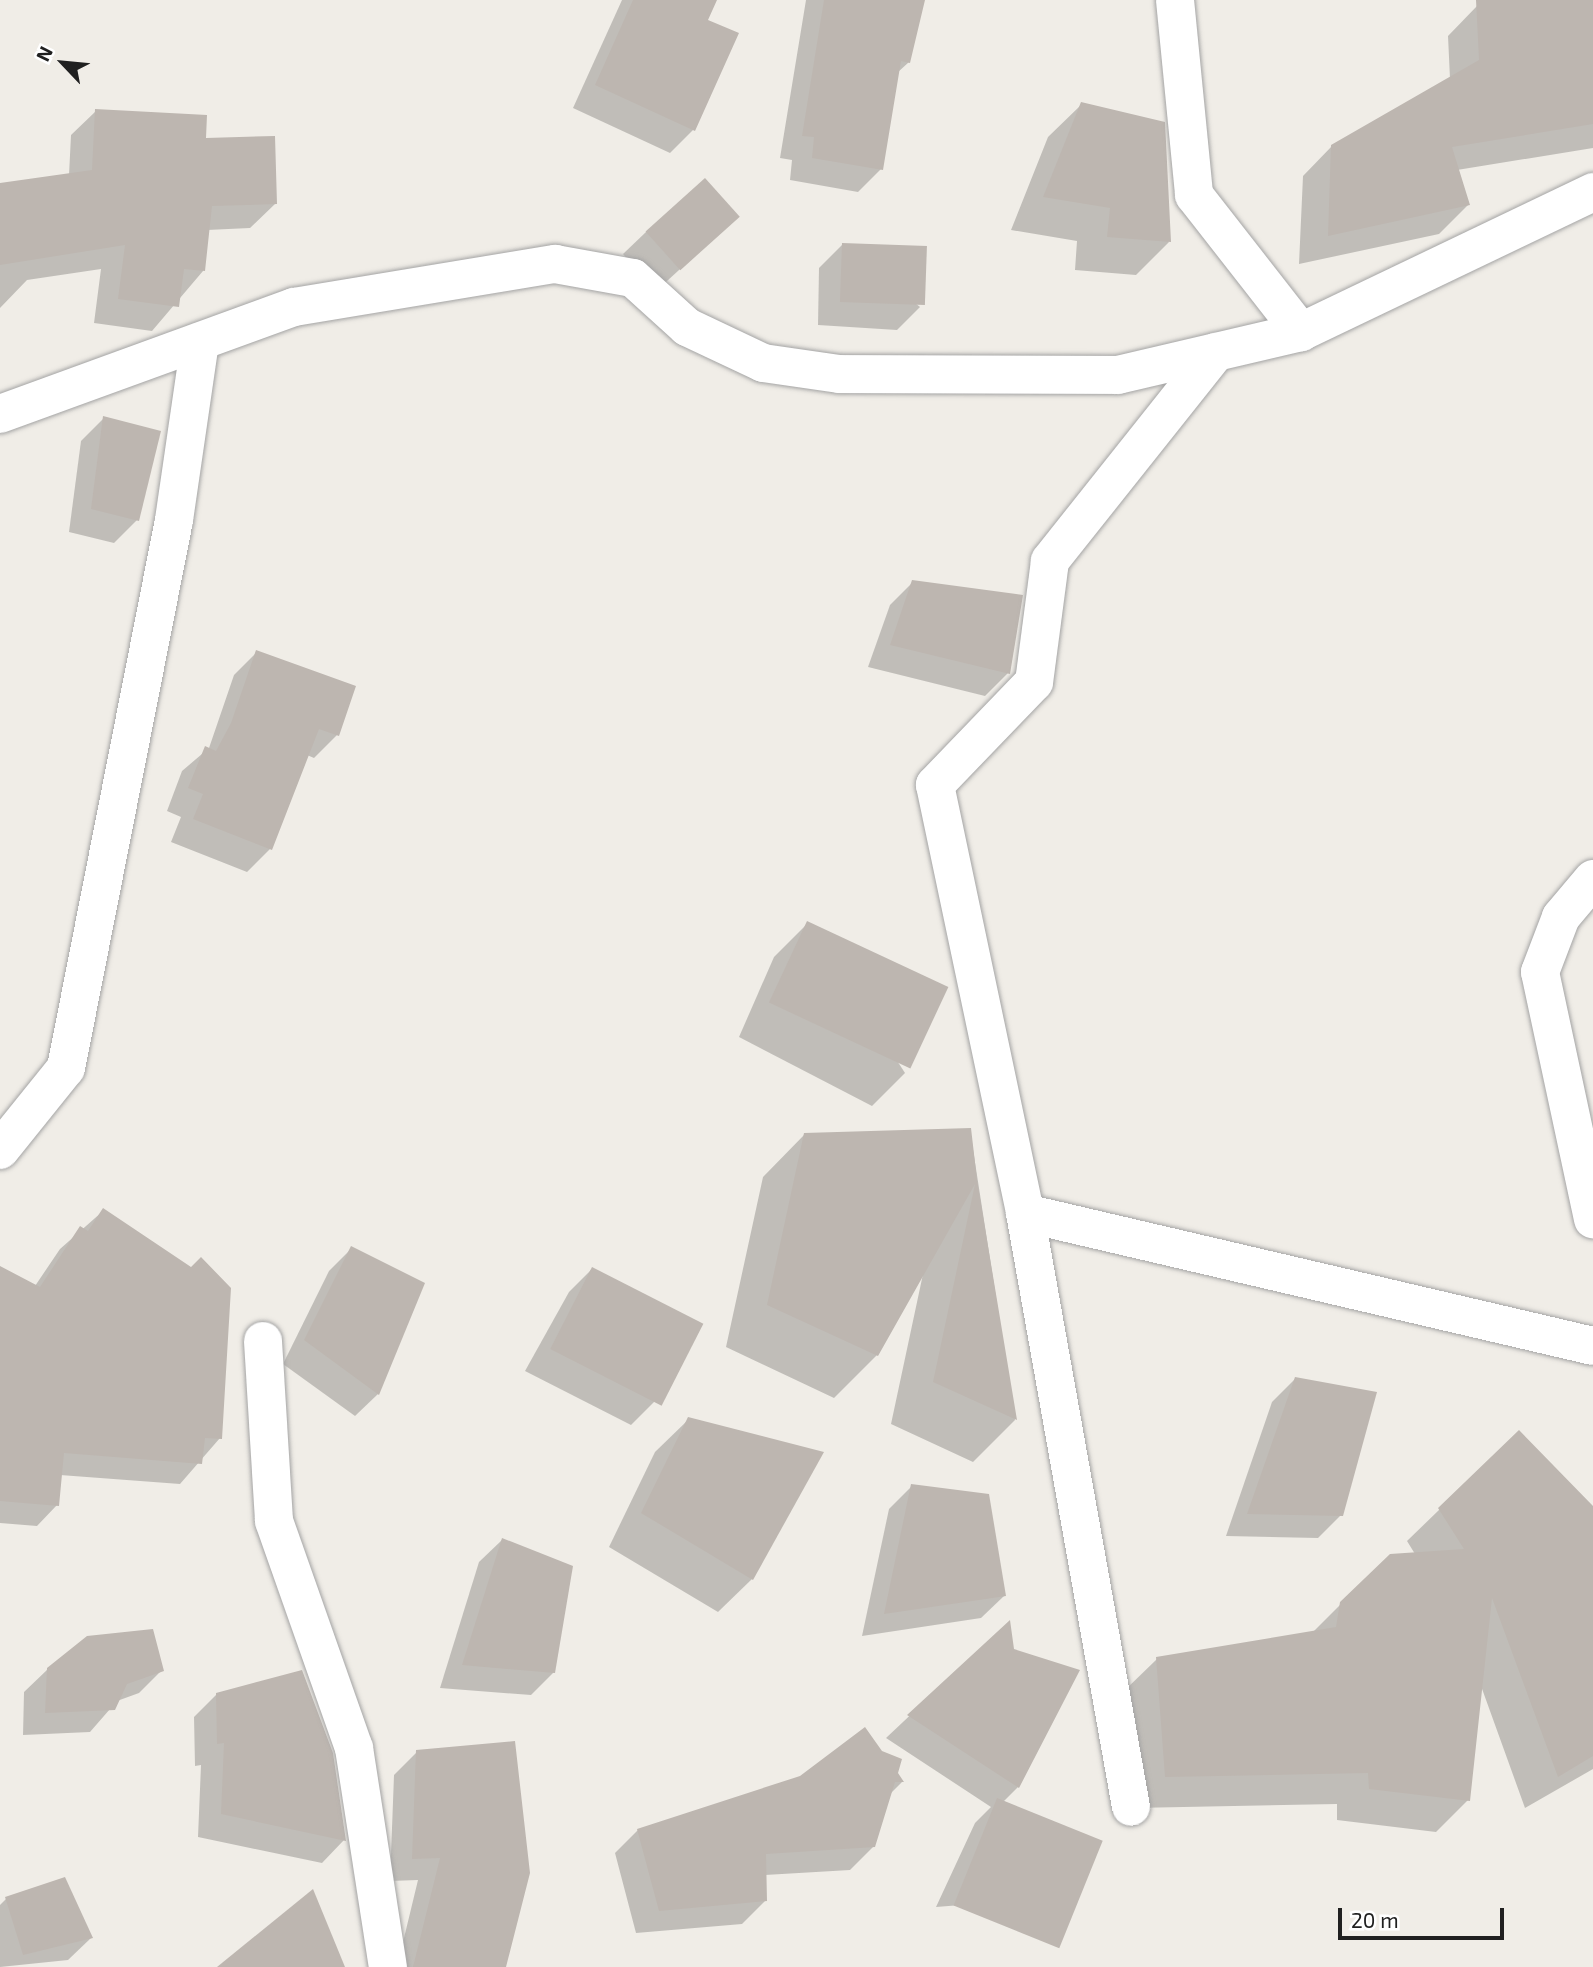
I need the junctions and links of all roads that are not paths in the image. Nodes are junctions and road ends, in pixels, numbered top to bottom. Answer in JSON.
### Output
{"nodes":[{"id":1,"x":1175,"y":0,"type":"edge"},
{"id":2,"x":1593,"y":192,"type":"edge"},
{"id":3,"x":1301,"y":332,"type":"junction"},
{"id":4,"x":200,"y":342,"type":"junction"},
{"id":5,"x":1216,"y":352,"type":"junction"},
{"id":6,"x":0,"y":414,"type":"edge"},
{"id":7,"x":1593,"y":879,"type":"edge"},
{"id":8,"x":0,"y":1150,"type":"edge"},
{"id":9,"x":1025,"y":1213,"type":"junction"},
{"id":10,"x":1593,"y":1219,"type":"edge"},
{"id":11,"x":263,"y":1341,"type":"dead end"},
{"id":12,"x":1593,"y":1346,"type":"edge"},
{"id":13,"x":1131,"y":1807,"type":"dead end"},
{"id":14,"x":388,"y":1967,"type":"edge"}],
"edges":[{"from":1,"to":3,"type":"street"},
{"from":2,"to":3,"type":"street"},
{"from":3,"to":5,"type":"street"},
{"from":4,"to":5,"type":"street"},
{"from":4,"to":6,"type":"street"},
{"from":4,"to":8,"type":"street"},
{"from":5,"to":9,"type":"street"},
{"from":7,"to":10,"type":"street"},
{"from":9,"to":12,"type":"street"},
{"from":9,"to":13,"type":"street"},
{"from":11,"to":14,"type":"street"}]}
